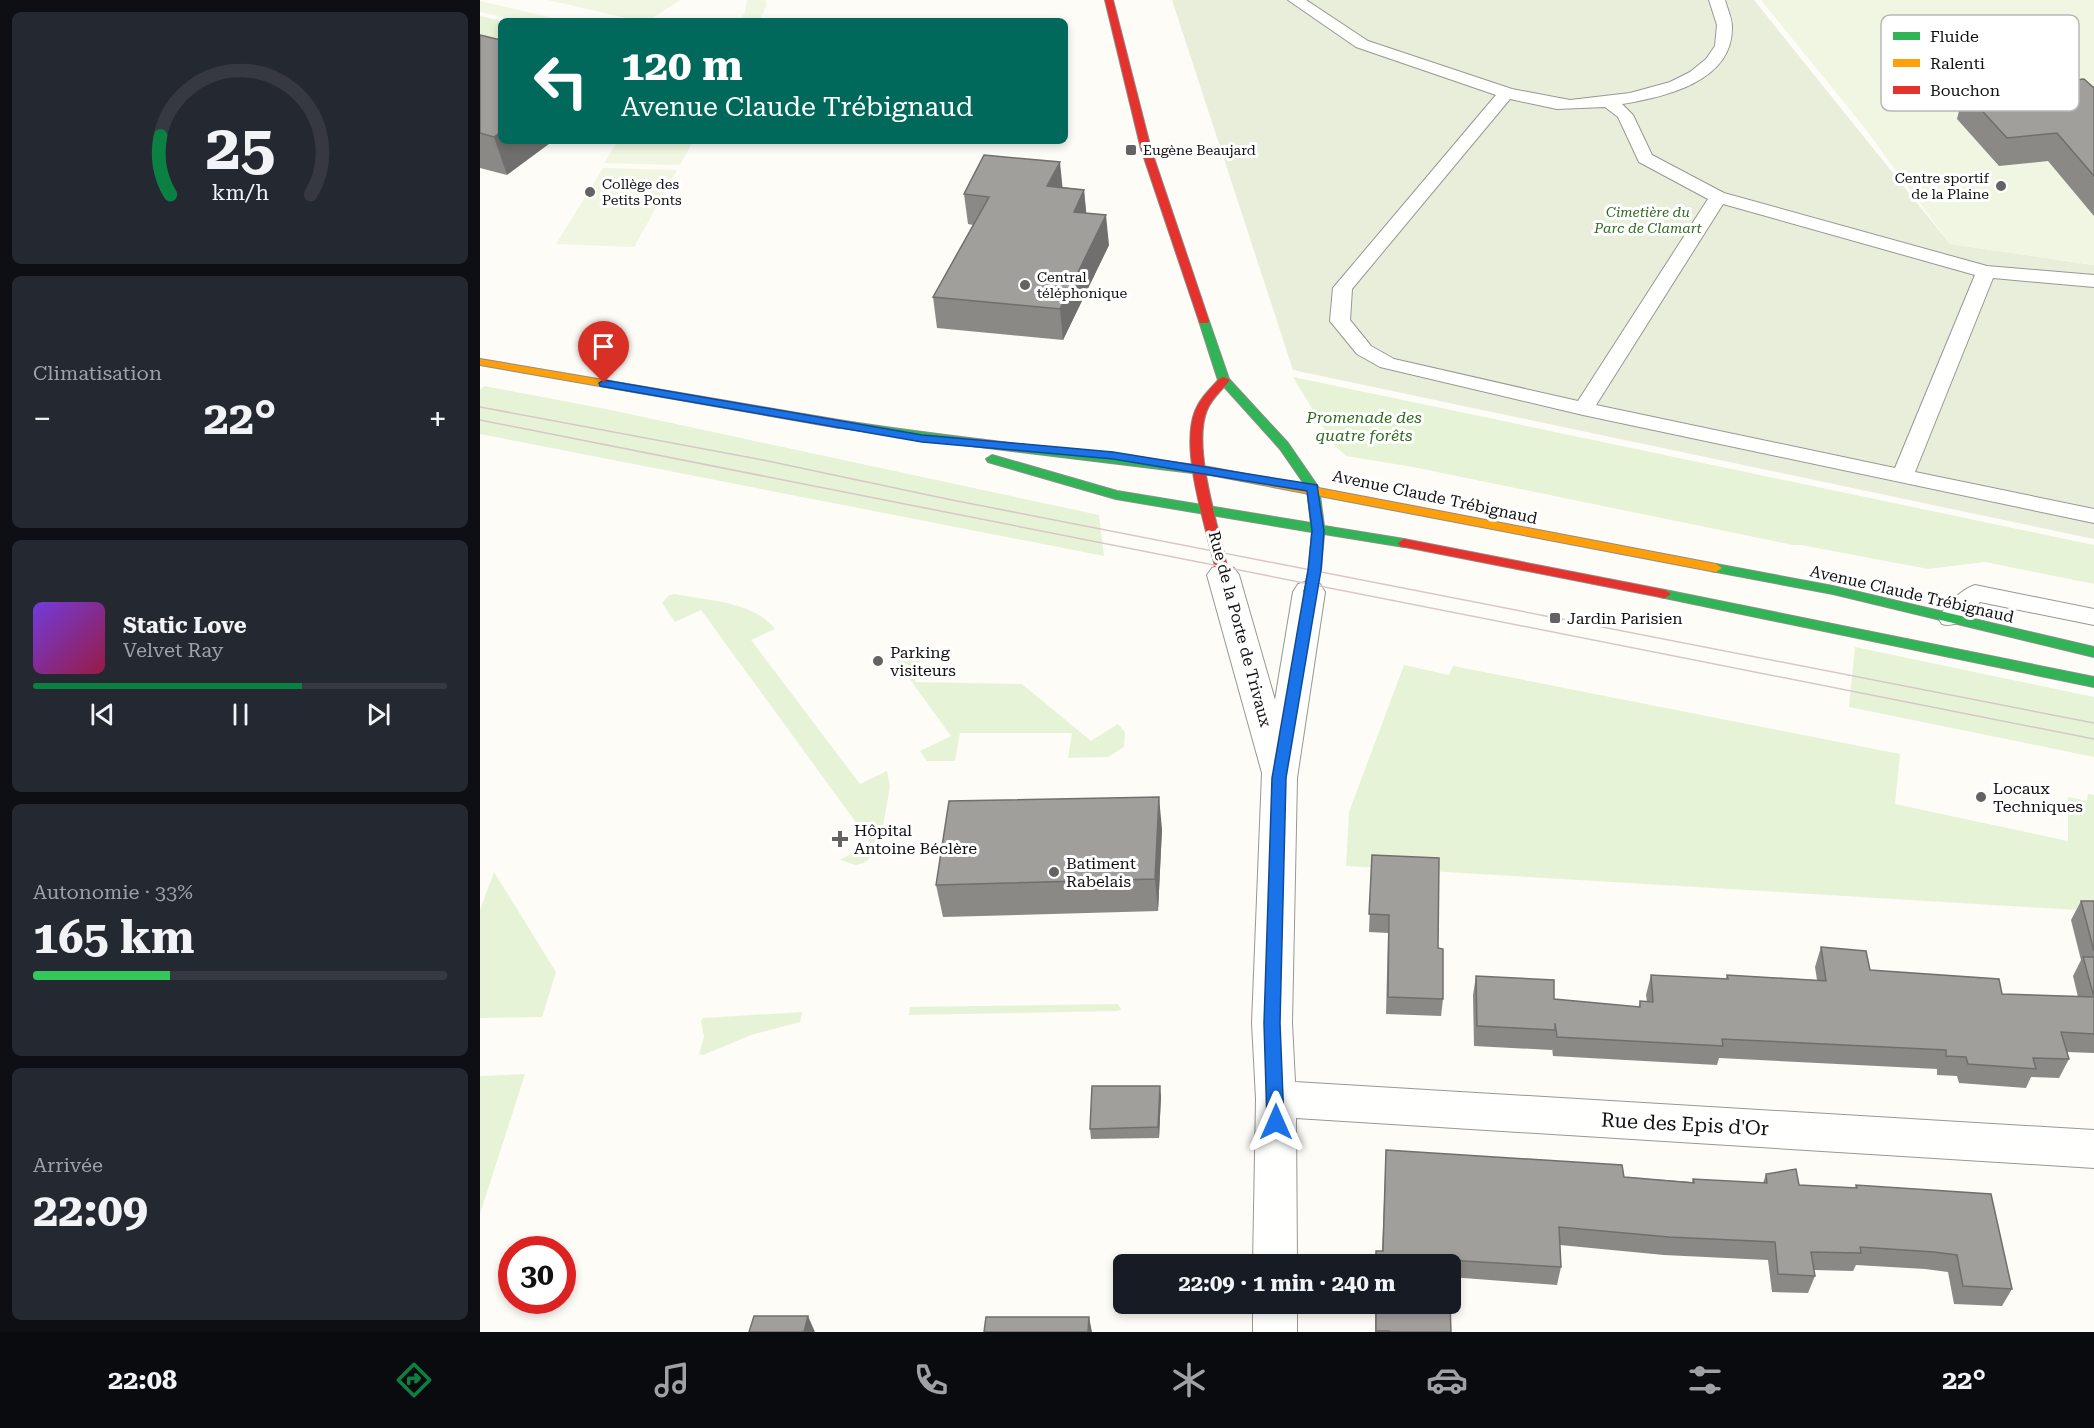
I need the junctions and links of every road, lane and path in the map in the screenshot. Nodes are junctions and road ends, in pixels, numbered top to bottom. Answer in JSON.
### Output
{"nodes":[{"id":1,"x":1109,"y":0,"type":"edge"},
{"id":2,"x":1296,"y":0,"type":"edge"},
{"id":3,"x":1717,"y":0,"type":"edge"},
{"id":4,"x":1506,"y":93,"type":"junction"},
{"id":5,"x":1609,"y":102,"type":"junction"},
{"id":6,"x":1718,"y":196,"type":"junction"},
{"id":7,"x":1986,"y":272,"type":"junction"},
{"id":8,"x":2094,"y":281,"type":"edge"},
{"id":9,"x":480,"y":362,"type":"edge"},
{"id":10,"x":1224,"y":380,"type":"junction"},
{"id":11,"x":1583,"y":409,"type":"junction"},
{"id":12,"x":922,"y":438,"type":"junction"},
{"id":13,"x":1202,"y":469,"type":"junction"},
{"id":14,"x":1903,"y":475,"type":"junction"},
{"id":15,"x":1313,"y":488,"type":"junction"},
{"id":16,"x":1209,"y":511,"type":"junction"},
{"id":17,"x":2094,"y":516,"type":"edge"},
{"id":18,"x":1318,"y":531,"type":"junction"},
{"id":19,"x":1223,"y":574,"type":"joint"},
{"id":20,"x":1309,"y":592,"type":"joint"},
{"id":21,"x":2094,"y":617,"type":"edge"},
{"id":22,"x":1950,"y":618,"type":"junction"},
{"id":23,"x":2094,"y":652,"type":"edge"},
{"id":24,"x":2094,"y":682,"type":"edge"},
{"id":25,"x":1279,"y":778,"type":"junction"},
{"id":26,"x":1276,"y":1099,"type":"junction"},
{"id":27,"x":2094,"y":1149,"type":"edge"},
{"id":28,"x":1275,"y":1254,"type":"edge"},
{"id":29,"x":1275,"y":1314,"type":"edge"},
{"id":30,"x":1275,"y":1332,"type":"edge"}],
"edges":[{"from":1,"to":10,"type":"main road","name":"Rue de la Porte de Trivaux"},
{"from":2,"to":4,"type":"lane"},
{"from":3,"to":5,"type":"lane"},
{"from":4,"to":5,"type":"lane"},
{"from":4,"to":11,"type":"lane"},
{"from":5,"to":6,"type":"lane"},
{"from":6,"to":7,"type":"lane"},
{"from":6,"to":11,"type":"lane"},
{"from":7,"to":8,"type":"lane"},
{"from":7,"to":14,"type":"lane"},
{"from":9,"to":12,"type":"main road","name":"Avenue Claude Trébignaud"},
{"from":10,"to":13,"type":"main road","name":"Rue de la Porte de Trivaux"},
{"from":10,"to":15,"type":"main road","name":"Rue de la Porte de Trivaux"},
{"from":11,"to":14,"type":"lane"},
{"from":12,"to":13,"type":"main road","name":"Avenue Claude Trébignaud"},
{"from":12,"to":16,"type":"main road"},
{"from":13,"to":15,"type":"main road","name":"Avenue Claude Trébignaud"},
{"from":13,"to":16,"type":"main road","name":"Rue de la Porte de Trivaux"},
{"from":14,"to":17,"type":"lane"},
{"from":15,"to":18,"type":"main road","name":"Rue de la Porte de Trivaux"},
{"from":15,"to":22,"type":"main road","name":"Avenue Claude Trébignaud"},
{"from":16,"to":18,"type":"main road"},
{"from":16,"to":19,"type":"main road","name":"Rue de la Porte de Trivaux"},
{"from":18,"to":20,"type":"main road","name":"Rue de la Porte de Trivaux"},
{"from":18,"to":24,"type":"main road"},
{"from":19,"to":25,"type":"street","name":"Rue de la Porte de Trivaux"},
{"from":20,"to":25,"type":"street","name":"Rue de la Porte de Trivaux"},
{"from":21,"to":22,"type":"lane"},
{"from":22,"to":23,"type":"main road","name":"Avenue Claude Trébignaud"},
{"from":25,"to":26,"type":"street","name":"Rue de la Porte de Trivaux"},
{"from":26,"to":27,"type":"street","name":"Rue des Epis d'Or"},
{"from":26,"to":28,"type":"street","name":"Rue de la Porte de Trivaux"},
{"from":29,"to":30,"type":"street"}]}
